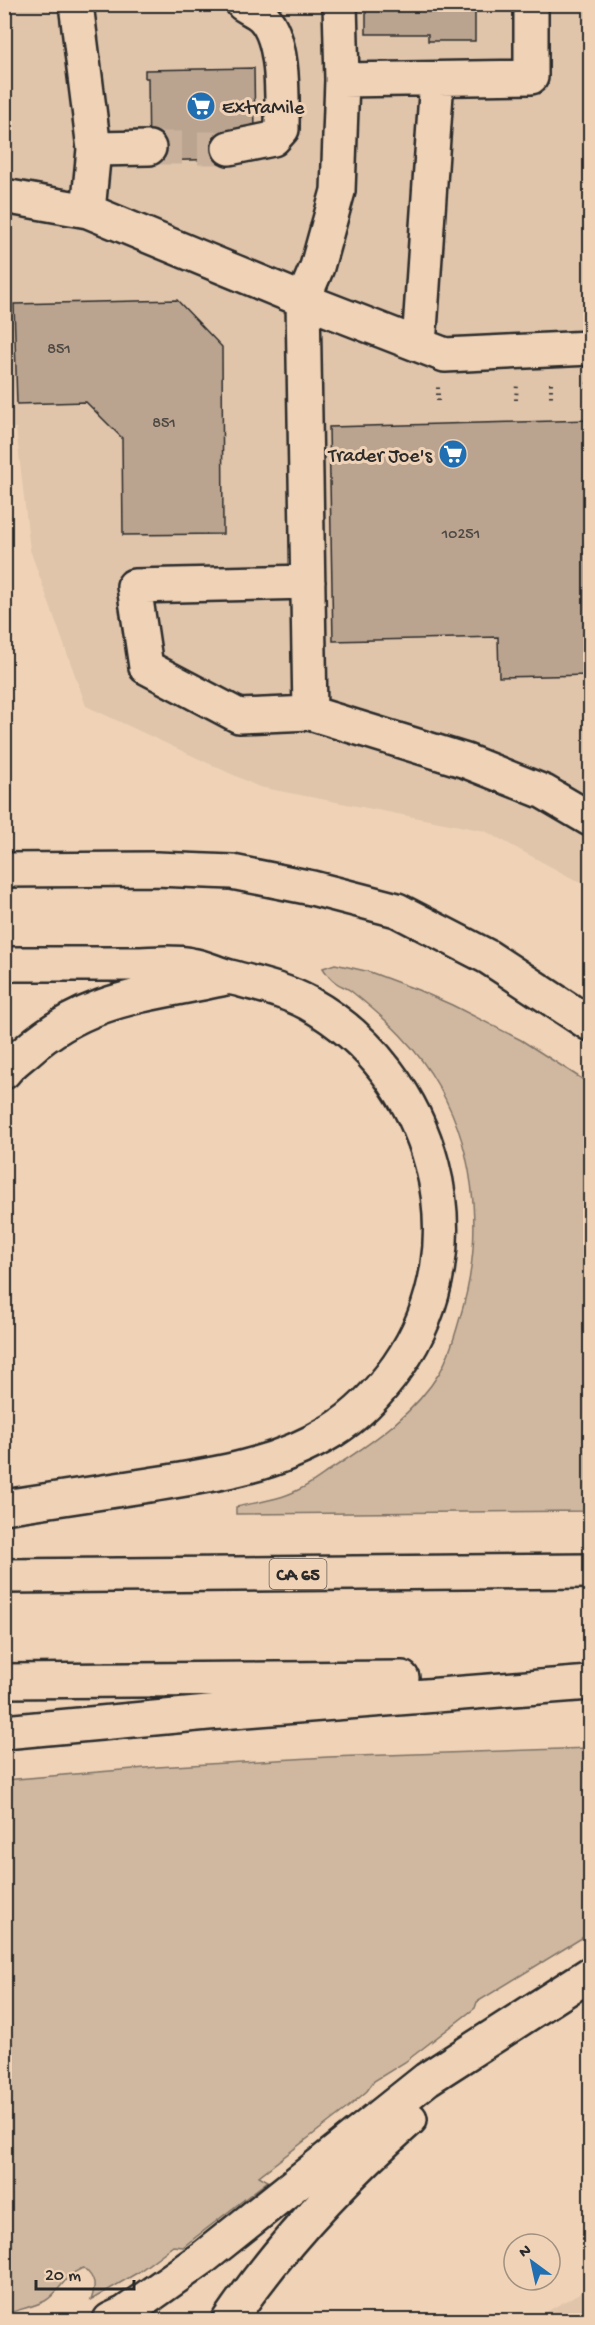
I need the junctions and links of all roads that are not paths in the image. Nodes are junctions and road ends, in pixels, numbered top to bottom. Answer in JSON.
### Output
{"nodes":[{"id":1,"x":76,"y":4,"type":"edge"},
{"id":2,"x":243,"y":4,"type":"edge"},
{"id":3,"x":340,"y":4,"type":"edge"},
{"id":4,"x":531,"y":4,"type":"edge"},
{"id":5,"x":437,"y":79,"type":"junction"},
{"id":6,"x":342,"y":80,"type":"junction"},
{"id":7,"x":149,"y":148,"type":"tunnel mouth"},
{"id":8,"x":229,"y":148,"type":"tunnel mouth"},
{"id":9,"x":94,"y":149,"type":"junction"},
{"id":10,"x":4,"y":196,"type":"edge"},
{"id":11,"x":88,"y":211,"type":"junction"},
{"id":12,"x":303,"y":300,"type":"junction"},
{"id":13,"x":419,"y":345,"type":"junction"},
{"id":14,"x":591,"y":348,"type":"edge"},
{"id":15,"x":308,"y":582,"type":"junction"},
{"id":16,"x":310,"y":713,"type":"junction"},
{"id":17,"x":544,"y":792,"type":"junction"},
{"id":18,"x":591,"y":793,"type":"edge"},
{"id":19,"x":591,"y":819,"type":"edge"},
{"id":20,"x":4,"y":870,"type":"edge"},
{"id":21,"x":4,"y":964,"type":"edge"},
{"id":22,"x":230,"y":977,"type":"junction"},
{"id":23,"x":591,"y":1024,"type":"edge"},
{"id":24,"x":4,"y":1072,"type":"edge"},
{"id":25,"x":4,"y":1507,"type":"edge"},
{"id":26,"x":591,"y":1571,"type":"edge"},
{"id":27,"x":4,"y":1576,"type":"edge"},
{"id":28,"x":591,"y":1676,"type":"edge"},
{"id":29,"x":4,"y":1681,"type":"edge"},
{"id":30,"x":591,"y":1683,"type":"edge"},
{"id":31,"x":4,"y":1732,"type":"edge"},
{"id":32,"x":591,"y":1974,"type":"edge"},
{"id":33,"x":500,"y":2033,"type":"junction"},
{"id":34,"x":110,"y":2320,"type":"edge"},
{"id":35,"x":229,"y":2320,"type":"edge"}],
"edges":[{"from":1,"to":9,"type":"main road"},
{"from":2,"to":8,"type":"main road"},
{"from":3,"to":6,"type":"main road"},
{"from":4,"to":5,"type":"main road"},
{"from":5,"to":6,"type":"main road"},
{"from":5,"to":13,"type":"main road"},
{"from":6,"to":12,"type":"main road"},
{"from":7,"to":9,"type":"main road"},
{"from":9,"to":11,"type":"main road"},
{"from":10,"to":11,"type":"main road"},
{"from":11,"to":12,"type":"main road"},
{"from":12,"to":13,"type":"main road"},
{"from":12,"to":15,"type":"main road"},
{"from":13,"to":14,"type":"main road"},
{"from":15,"to":16,"type":"main road"},
{"from":15,"to":16,"type":"main road"},
{"from":16,"to":17,"type":"main road"},
{"from":17,"to":18,"type":"main road"},
{"from":17,"to":19,"type":"main road"},
{"from":20,"to":23,"type":"main road"},
{"from":21,"to":22,"type":"main road"},
{"from":22,"to":24,"type":"main road"},
{"from":22,"to":25,"type":"main road"},
{"from":26,"to":27,"type":"main road","number":"CA 65"},
{"from":28,"to":29,"type":"main road"},
{"from":30,"to":31,"type":"main road"},
{"from":32,"to":33,"type":"main road"},
{"from":33,"to":34,"type":"main road"},
{"from":33,"to":35,"type":"main road"}]}
